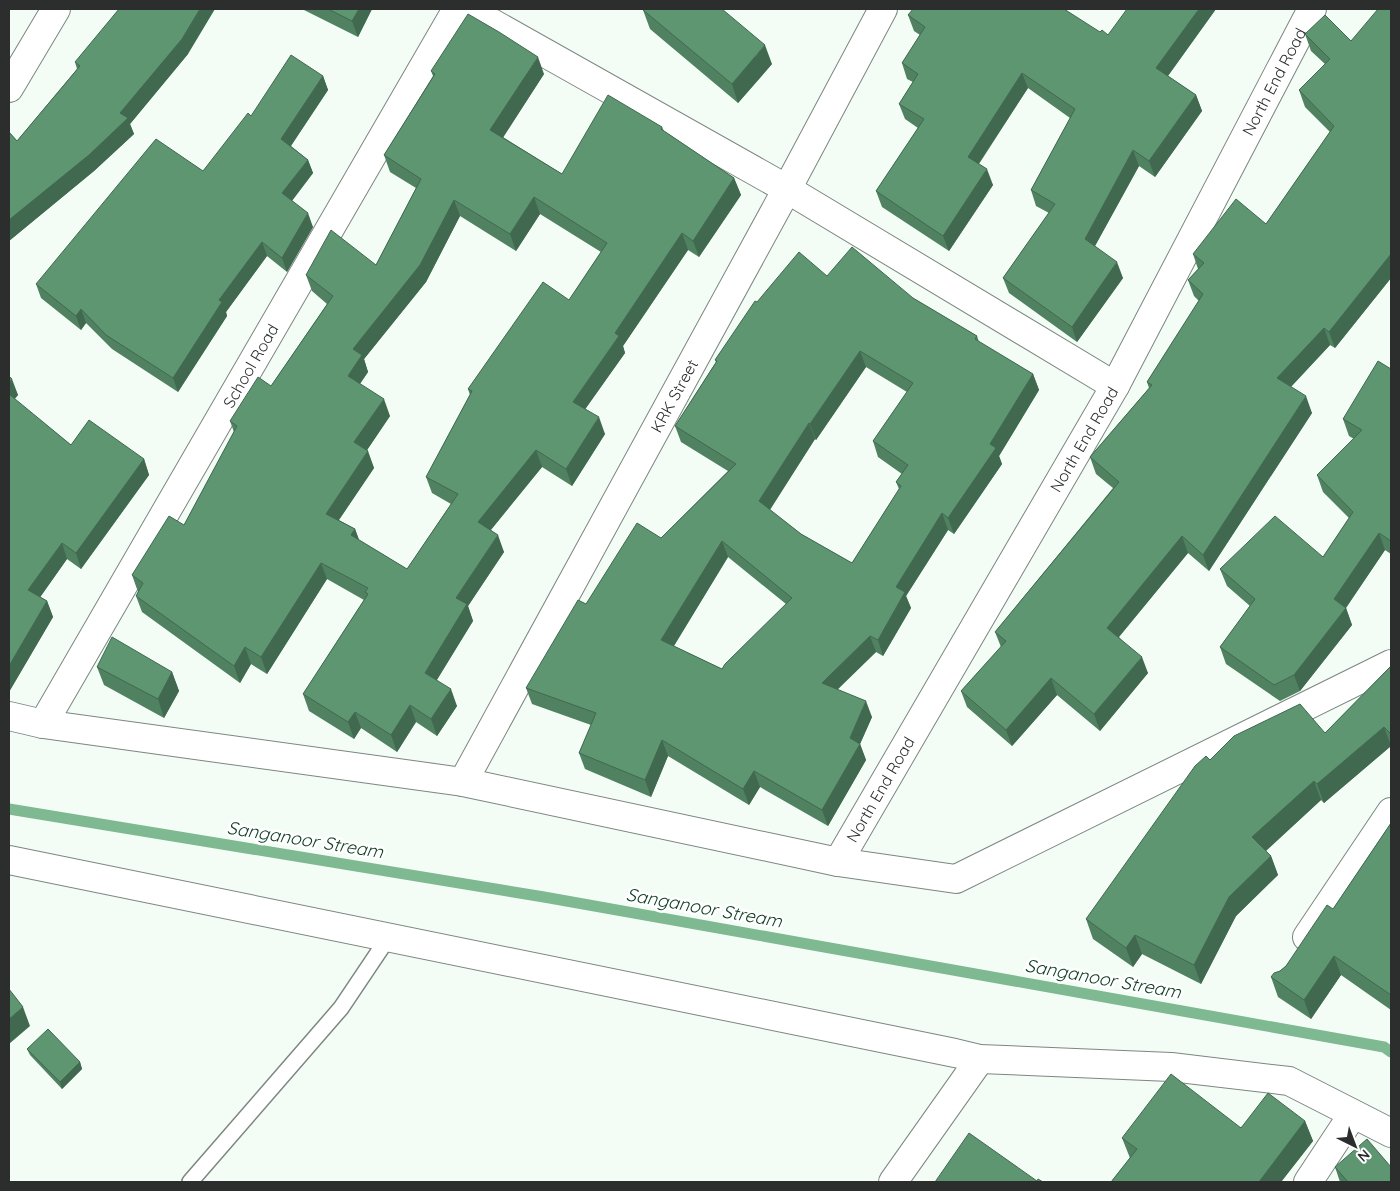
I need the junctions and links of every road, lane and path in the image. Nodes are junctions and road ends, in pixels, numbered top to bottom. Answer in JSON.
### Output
{"nodes":[{"id":1,"x":56,"y":9,"type":"edge"},
{"id":2,"x":457,"y":9,"type":"edge"},
{"id":3,"x":467,"y":9,"type":"edge"},
{"id":4,"x":883,"y":9,"type":"edge"},
{"id":5,"x":1312,"y":9,"type":"edge"},
{"id":6,"x":9,"y":88,"type":"edge"},
{"id":7,"x":787,"y":189,"type":"junction"},
{"id":8,"x":1115,"y":386,"type":"junction"},
{"id":9,"x":1391,"y":664,"type":"edge"},
{"id":10,"x":9,"y":716,"type":"edge"},
{"id":11,"x":43,"y":724,"type":"junction"},
{"id":12,"x":463,"y":782,"type":"junction"},
{"id":13,"x":1391,"y":812,"type":"edge"},
{"id":14,"x":9,"y":860,"type":"edge"},
{"id":15,"x":838,"y":862,"type":"junction"},
{"id":16,"x":388,"y":938,"type":"junction"},
{"id":17,"x":1291,"y":961,"type":"edge"},
{"id":18,"x":980,"y":1059,"type":"junction"},
{"id":19,"x":1353,"y":1114,"type":"junction"},
{"id":20,"x":1391,"y":1133,"type":"edge"},
{"id":21,"x":190,"y":1182,"type":"edge"},
{"id":22,"x":893,"y":1182,"type":"edge"},
{"id":23,"x":1308,"y":1182,"type":"edge"}],
"edges":[{"from":1,"to":6,"type":"street"},
{"from":2,"to":11,"type":"street","name":"School Road"},
{"from":3,"to":7,"type":"street"},
{"from":4,"to":7,"type":"street","name":"KRK Street"},
{"from":5,"to":8,"type":"street","name":"North End Road"},
{"from":7,"to":8,"type":"street"},
{"from":7,"to":12,"type":"street","name":"KRK Street"},
{"from":8,"to":15,"type":"street","name":"North End Road"},
{"from":9,"to":15,"type":"street"},
{"from":10,"to":11,"type":"street"},
{"from":11,"to":12,"type":"street"},
{"from":12,"to":15,"type":"street"},
{"from":13,"to":17,"type":"street"},
{"from":14,"to":16,"type":"street"},
{"from":16,"to":18,"type":"street"},
{"from":16,"to":21,"type":"lane"},
{"from":18,"to":19,"type":"street"},
{"from":18,"to":22,"type":"street"},
{"from":19,"to":20,"type":"street"},
{"from":19,"to":23,"type":"street"}]}
